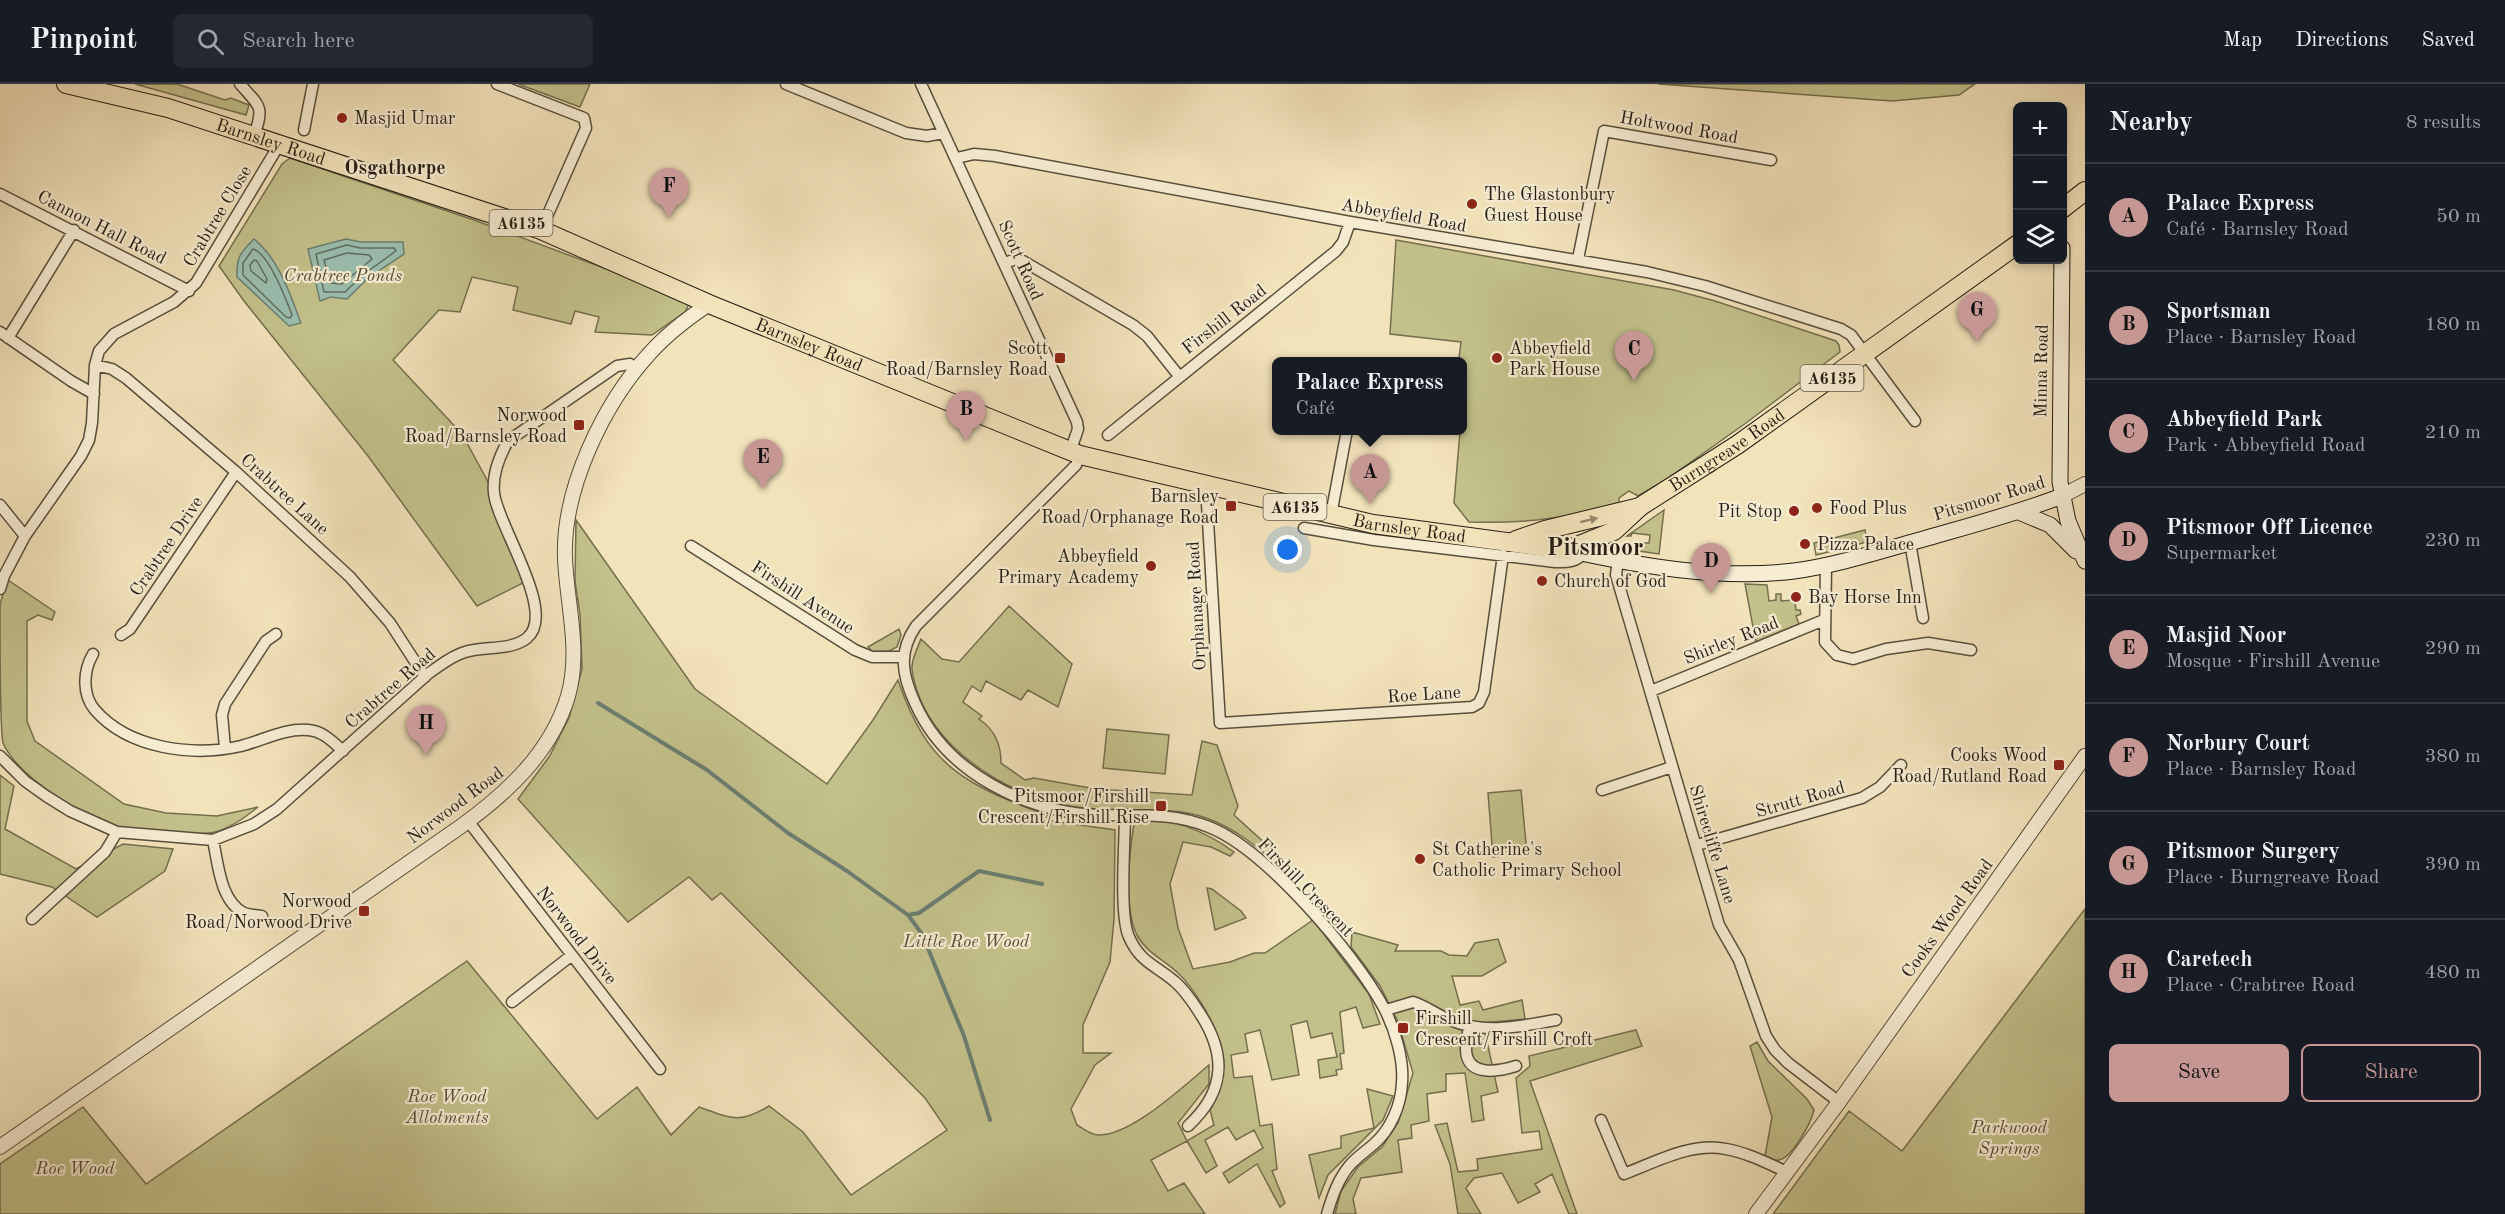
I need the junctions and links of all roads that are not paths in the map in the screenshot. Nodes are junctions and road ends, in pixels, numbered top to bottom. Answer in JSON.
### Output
{"nodes":[{"id":1,"x":66,"y":84,"type":"edge"},
{"id":2,"x":240,"y":84,"type":"edge"},
{"id":3,"x":313,"y":84,"type":"edge"},
{"id":4,"x":497,"y":84,"type":"edge"},
{"id":5,"x":786,"y":84,"type":"edge"},
{"id":6,"x":921,"y":84,"type":"edge"},
{"id":7,"x":304,"y":130,"type":"dead end"},
{"id":8,"x":943,"y":133,"type":"junction"},
{"id":9,"x":254,"y":137,"type":"junction"},
{"id":10,"x":279,"y":145,"type":"junction"},
{"id":11,"x":957,"y":158,"type":"junction"},
{"id":12,"x":1771,"y":160,"type":"dead end"},
{"id":13,"x":2085,"y":191,"type":"edge"},
{"id":14,"x":0,"y":194,"type":"edge"},
{"id":15,"x":2067,"y":204,"type":"edge"},
{"id":16,"x":1350,"y":222,"type":"junction"},
{"id":17,"x":74,"y":230,"type":"junction"},
{"id":18,"x":540,"y":230,"type":"junction"},
{"id":19,"x":2013,"y":248,"type":"edge"},
{"id":20,"x":1578,"y":259,"type":"junction"},
{"id":21,"x":1005,"y":263,"type":"junction"},
{"id":22,"x":2062,"y":264,"type":"edge"},
{"id":23,"x":189,"y":291,"type":"junction"},
{"id":24,"x":709,"y":304,"type":"junction"},
{"id":25,"x":4,"y":335,"type":"edge"},
{"id":26,"x":1866,"y":354,"type":"junction"},
{"id":27,"x":95,"y":365,"type":"junction"},
{"id":28,"x":638,"y":369,"type":"junction"},
{"id":29,"x":1179,"y":376,"type":"junction"},
{"id":30,"x":94,"y":394,"type":"junction"},
{"id":31,"x":1915,"y":420,"type":"dead end"},
{"id":32,"x":1108,"y":435,"type":"dead end"},
{"id":33,"x":1346,"y":435,"type":"edge"},
{"id":34,"x":1075,"y":454,"type":"junction"},
{"id":35,"x":236,"y":472,"type":"junction"},
{"id":36,"x":2085,"y":484,"type":"edge"},
{"id":37,"x":1211,"y":488,"type":"junction"},
{"id":38,"x":2062,"y":496,"type":"junction"},
{"id":39,"x":0,"y":505,"type":"edge"},
{"id":40,"x":1641,"y":506,"type":"junction"},
{"id":41,"x":2019,"y":512,"type":"junction"},
{"id":42,"x":1331,"y":515,"type":"junction"},
{"id":43,"x":1304,"y":528,"type":"dead end"},
{"id":44,"x":25,"y":536,"type":"junction"},
{"id":45,"x":1910,"y":542,"type":"junction"},
{"id":46,"x":691,"y":546,"type":"dead end"},
{"id":47,"x":1507,"y":548,"type":"junction"},
{"id":48,"x":1575,"y":551,"type":"junction"},
{"id":49,"x":2084,"y":559,"type":"edge"},
{"id":50,"x":1618,"y":560,"type":"junction"},
{"id":51,"x":1826,"y":565,"type":"junction"},
{"id":52,"x":0,"y":589,"type":"edge"},
{"id":53,"x":1923,"y":618,"type":"dead end"},
{"id":54,"x":1824,"y":620,"type":"junction"},
{"id":55,"x":276,"y":634,"type":"dead end"},
{"id":56,"x":121,"y":635,"type":"dead end"},
{"id":57,"x":1971,"y":650,"type":"dead end"},
{"id":58,"x":93,"y":654,"type":"dead end"},
{"id":59,"x":904,"y":657,"type":"junction"},
{"id":60,"x":425,"y":677,"type":"junction"},
{"id":61,"x":1651,"y":691,"type":"junction"},
{"id":62,"x":1220,"y":723,"type":"joint"},
{"id":63,"x":225,"y":748,"type":"junction"},
{"id":64,"x":343,"y":751,"type":"junction"},
{"id":65,"x":0,"y":756,"type":"edge"},
{"id":66,"x":2085,"y":756,"type":"edge"},
{"id":67,"x":1901,"y":765,"type":"dead end"},
{"id":68,"x":1672,"y":767,"type":"junction"},
{"id":69,"x":1602,"y":790,"type":"dead end"},
{"id":70,"x":1125,"y":814,"type":"junction"},
{"id":71,"x":468,"y":821,"type":"junction"},
{"id":72,"x":117,"y":832,"type":"junction"},
{"id":73,"x":213,"y":840,"type":"junction"},
{"id":74,"x":1697,"y":845,"type":"junction"},
{"id":75,"x":262,"y":916,"type":"dead end"},
{"id":76,"x":32,"y":919,"type":"dead end"},
{"id":77,"x":572,"y":955,"type":"junction"},
{"id":78,"x":512,"y":1002,"type":"dead end"},
{"id":79,"x":1386,"y":1010,"type":"junction"},
{"id":80,"x":1556,"y":1020,"type":"dead end"},
{"id":81,"x":1469,"y":1027,"type":"junction"},
{"id":82,"x":1516,"y":1066,"type":"dead end"},
{"id":83,"x":660,"y":1069,"type":"dead end"},
{"id":84,"x":1839,"y":1101,"type":"junction"},
{"id":85,"x":1601,"y":1120,"type":"dead end"},
{"id":86,"x":1188,"y":1126,"type":"dead end"},
{"id":87,"x":0,"y":1147,"type":"edge"},
{"id":88,"x":1787,"y":1172,"type":"junction"},
{"id":89,"x":1327,"y":1214,"type":"edge"},
{"id":90,"x":1756,"y":1214,"type":"edge"}],
"edges":[{"from":1,"to":9,"type":"main road","name":"Barnsley Road","number":"A6135"},
{"from":2,"to":9,"type":"street"},
{"from":3,"to":7,"type":"street"},
{"from":4,"to":18,"type":"street"},
{"from":5,"to":8,"type":"street"},
{"from":6,"to":8,"type":"street","name":"Scott Road"},
{"from":8,"to":11,"type":"street","name":"Scott Road"},
{"from":9,"to":10,"type":"main road","name":"Barnsley Road","number":"A6135"},
{"from":10,"to":18,"type":"main road","name":"Barnsley Road","number":"A6135"},
{"from":10,"to":23,"type":"street","name":"Crabtree Close"},
{"from":11,"to":16,"type":"street","name":"Abbeyfield Road"},
{"from":11,"to":21,"type":"street","name":"Scott Road"},
{"from":12,"to":20,"type":"street","name":"Holtwood Road"},
{"from":13,"to":15,"type":"main road"},
{"from":14,"to":17,"type":"street","name":"Cannon Hall Road"},
{"from":16,"to":20,"type":"street","name":"Abbeyfield Road"},
{"from":16,"to":29,"type":"street","name":"Firshill Road"},
{"from":17,"to":23,"type":"street","name":"Cannon Hall Road"},
{"from":17,"to":25,"type":"street"},
{"from":18,"to":24,"type":"main road","name":"Barnsley Road","number":"A6135"},
{"from":19,"to":26,"type":"main road","name":"Burngreave Road","number":"A6135"},
{"from":20,"to":26,"type":"street","name":"Abbeyfield Road"},
{"from":21,"to":29,"type":"street"},
{"from":21,"to":34,"type":"street","name":"Scott Road"},
{"from":22,"to":38,"type":"main road","name":"Minna Road"},
{"from":23,"to":27,"type":"street","name":"Crabtree Close"},
{"from":24,"to":28,"type":"street","name":"Norwood Road"},
{"from":24,"to":34,"type":"main road","name":"Barnsley Road","number":"A6135"},
{"from":25,"to":30,"type":"street"},
{"from":26,"to":31,"type":"street","name":"Abbeyfield Road"},
{"from":26,"to":40,"type":"main road","name":"Burngreave Road","number":"A6135"},
{"from":27,"to":30,"type":"street","name":"Crabtree Close"},
{"from":27,"to":35,"type":"street","name":"Crabtree Lane"},
{"from":28,"to":60,"type":"street","name":"Crabtree Road"},
{"from":28,"to":71,"type":"street","name":"Norwood Road"},
{"from":29,"to":32,"type":"street","name":"Firshill Road"},
{"from":30,"to":44,"type":"street","name":"Crabtree Close"},
{"from":33,"to":42,"type":"street"},
{"from":34,"to":37,"type":"main road","name":"Barnsley Road","number":"A6135"},
{"from":34,"to":59,"type":"street","name":"Firshill Crescent"},
{"from":35,"to":56,"type":"street","name":"Crabtree Drive"},
{"from":35,"to":60,"type":"street","name":"Crabtree Lane"},
{"from":36,"to":38,"type":"street","name":"Pitsmoor Road"},
{"from":37,"to":42,"type":"main road","name":"Barnsley Road","number":"A6135"},
{"from":37,"to":62,"type":"street","name":"Orphanage Road"},
{"from":38,"to":41,"type":"main road","name":"Pitsmoor Road"},
{"from":38,"to":49,"type":"main road","name":"Minna Road"},
{"from":39,"to":44,"type":"street"},
{"from":47,"to":40,"type":"main road","name":"Burngreave Road","number":"A6135","one_way":true},
{"from":40,"to":48,"type":"main road","name":"Burngreave Road","number":"A6135"},
{"from":41,"to":45,"type":"main road","name":"Pitsmoor Road"},
{"from":41,"to":49,"type":"main road"},
{"from":42,"to":47,"type":"main road","name":"Barnsley Road","number":"A6135"},
{"from":43,"to":47,"type":"street"},
{"from":44,"to":52,"type":"street","name":"Crabtree Close"},
{"from":45,"to":51,"type":"main road","name":"Pitsmoor Road"},
{"from":45,"to":53,"type":"street"},
{"from":46,"to":59,"type":"street","name":"Firshill Avenue"},
{"from":47,"to":48,"type":"main road","name":"Barnsley Road","number":"A6135"},
{"from":47,"to":62,"type":"street","name":"Roe Lane"},
{"from":48,"to":50,"type":"main road","name":"Pitsmoor Road"},
{"from":50,"to":51,"type":"main road","name":"Pitsmoor Road"},
{"from":50,"to":61,"type":"street","name":"Shirecliffe Lane"},
{"from":51,"to":54,"type":"street"},
{"from":54,"to":57,"type":"street"},
{"from":54,"to":61,"type":"street","name":"Shirley Road"},
{"from":55,"to":63,"type":"street"},
{"from":58,"to":63,"type":"street"},
{"from":59,"to":70,"type":"street","name":"Firshill Crescent"},
{"from":60,"to":64,"type":"street","name":"Crabtree Road"},
{"from":61,"to":68,"type":"street","name":"Shirecliffe Lane"},
{"from":63,"to":64,"type":"street"},
{"from":64,"to":73,"type":"street","name":"Crabtree Road"},
{"from":65,"to":72,"type":"street","name":"Crabtree Road"},
{"from":66,"to":84,"type":"street","name":"Cooks Wood Road"},
{"from":67,"to":74,"type":"street","name":"Strutt Road"},
{"from":68,"to":69,"type":"street"},
{"from":68,"to":74,"type":"street","name":"Shirecliffe Lane"},
{"from":70,"to":79,"type":"street","name":"Firshill Crescent"},
{"from":70,"to":86,"type":"street"},
{"from":71,"to":77,"type":"street","name":"Norwood Drive"},
{"from":71,"to":87,"type":"street","name":"Norwood Road"},
{"from":72,"to":73,"type":"street","name":"Crabtree Road"},
{"from":72,"to":76,"type":"street"},
{"from":73,"to":75,"type":"street"},
{"from":74,"to":84,"type":"street","name":"Shirecliffe Lane"},
{"from":77,"to":78,"type":"street"},
{"from":77,"to":83,"type":"street","name":"Norwood Drive"},
{"from":79,"to":81,"type":"street"},
{"from":79,"to":89,"type":"street","name":"Firshill Crescent"},
{"from":80,"to":81,"type":"street"},
{"from":81,"to":82,"type":"street"},
{"from":84,"to":88,"type":"street","name":"Cooks Wood Road"},
{"from":85,"to":88,"type":"street"},
{"from":88,"to":90,"type":"street","name":"Cooks Wood Road"}]}
